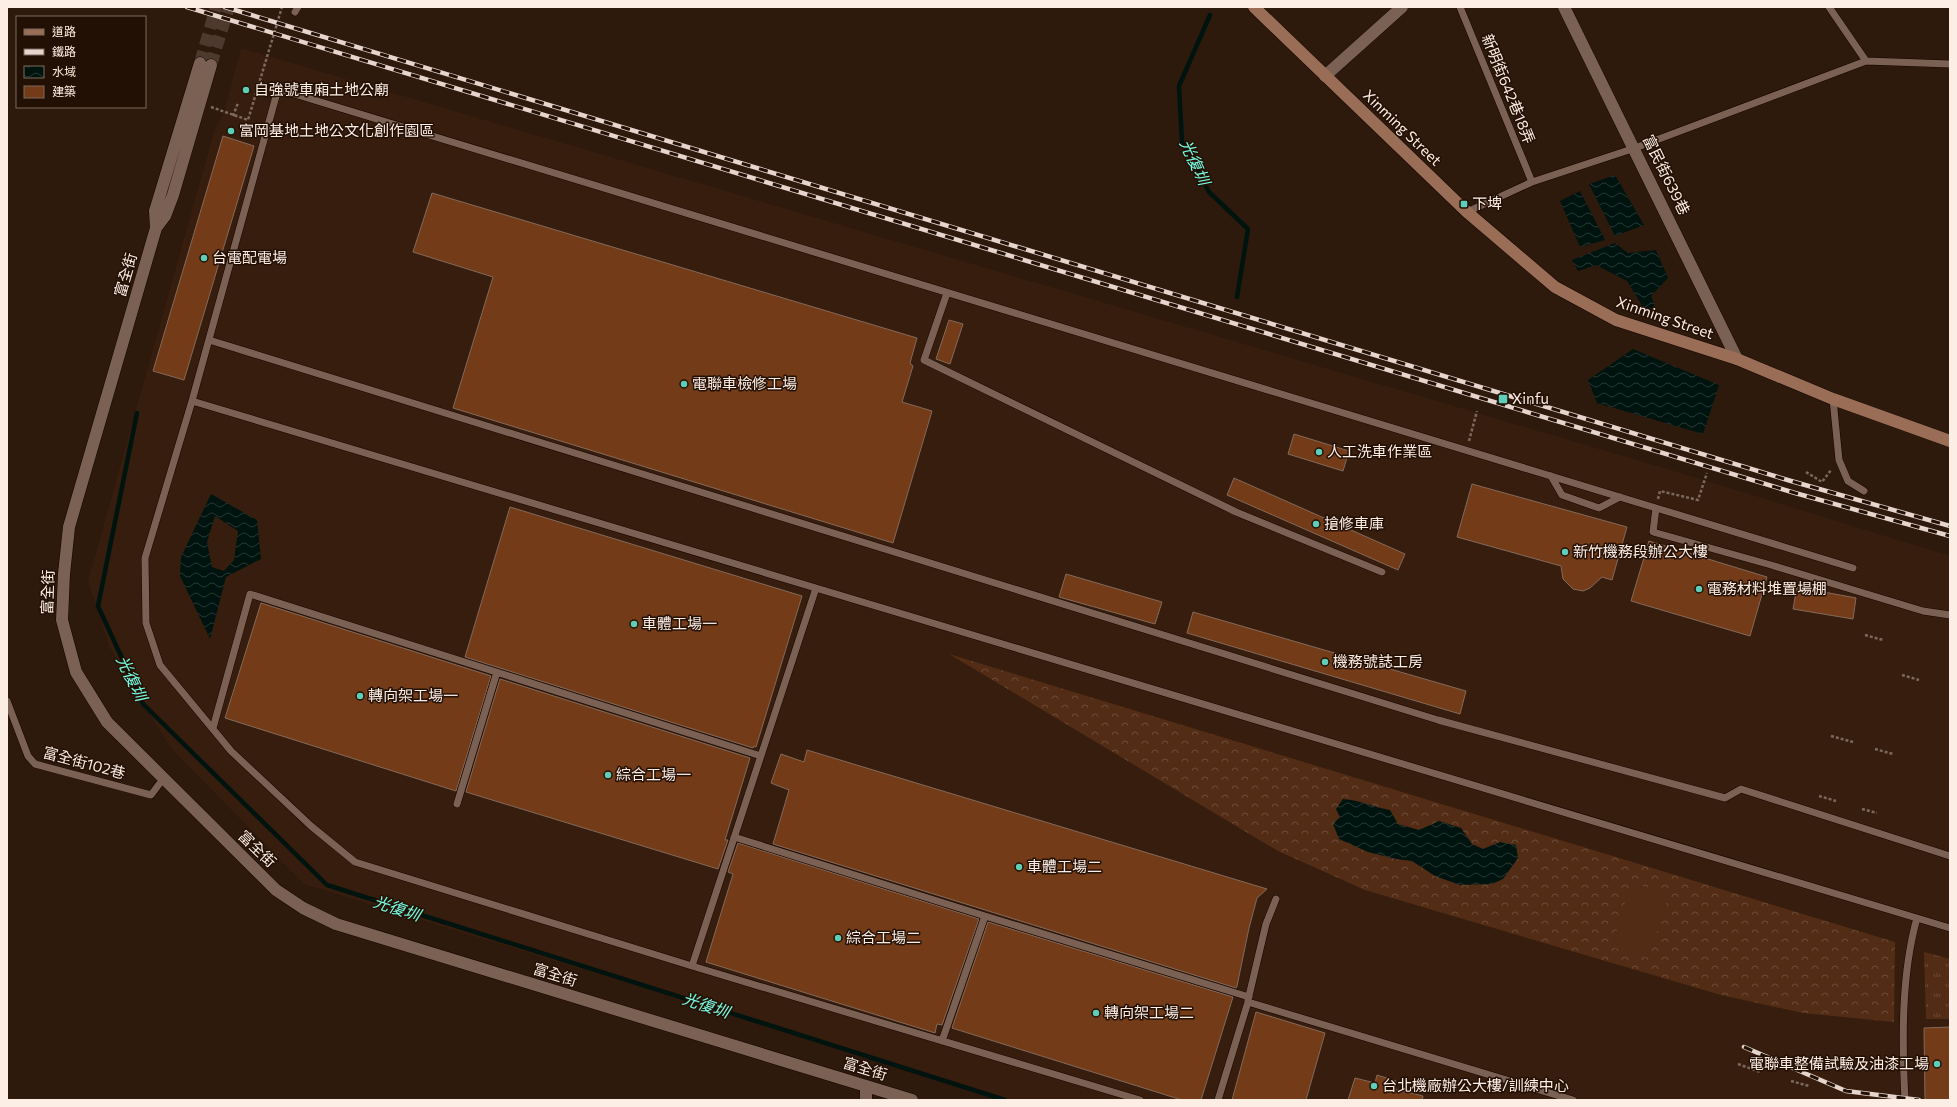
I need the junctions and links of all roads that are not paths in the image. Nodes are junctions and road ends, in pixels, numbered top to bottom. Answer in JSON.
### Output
{"nodes":[{"id":1,"x":294,"y":7,"type":"edge"},
{"id":2,"x":298,"y":7,"type":"edge"},
{"id":3,"x":1254,"y":7,"type":"edge"},
{"id":4,"x":1402,"y":7,"type":"edge"},
{"id":5,"x":1460,"y":7,"type":"edge"},
{"id":6,"x":1564,"y":7,"type":"edge"},
{"id":7,"x":1829,"y":7,"type":"edge"},
{"id":8,"x":1866,"y":61,"type":"junction"},
{"id":9,"x":1950,"y":64,"type":"edge"},
{"id":10,"x":1325,"y":76,"type":"junction"},
{"id":11,"x":1635,"y":148,"type":"junction"},
{"id":12,"x":1532,"y":182,"type":"junction"},
{"id":13,"x":1467,"y":212,"type":"junction"},
{"id":14,"x":156,"y":228,"type":"junction"},
{"id":15,"x":947,"y":293,"type":"junction"},
{"id":16,"x":209,"y":340,"type":"junction"},
{"id":17,"x":1737,"y":359,"type":"junction"},
{"id":18,"x":1833,"y":399,"type":"junction"},
{"id":19,"x":192,"y":400,"type":"junction"},
{"id":20,"x":1950,"y":441,"type":"edge"},
{"id":21,"x":1551,"y":476,"type":"junction"},
{"id":22,"x":1864,"y":491,"type":"dead end"},
{"id":23,"x":1620,"y":497,"type":"junction"},
{"id":24,"x":1656,"y":508,"type":"junction"},
{"id":25,"x":1853,"y":568,"type":"dead end"},
{"id":26,"x":1382,"y":572,"type":"dead end"},
{"id":27,"x":816,"y":588,"type":"junction"},
{"id":28,"x":1950,"y":615,"type":"edge"},
{"id":29,"x":497,"y":672,"type":"junction"},
{"id":30,"x":7,"y":701,"type":"edge"},
{"id":31,"x":213,"y":728,"type":"junction"},
{"id":32,"x":761,"y":756,"type":"junction"},
{"id":33,"x":163,"y":779,"type":"junction"},
{"id":34,"x":457,"y":804,"type":"dead end"},
{"id":35,"x":734,"y":837,"type":"junction"},
{"id":36,"x":1950,"y":856,"type":"edge"},
{"id":37,"x":1276,"y":899,"type":"dead end"},
{"id":38,"x":985,"y":916,"type":"junction"},
{"id":39,"x":1917,"y":918,"type":"junction"},
{"id":40,"x":1950,"y":928,"type":"edge"},
{"id":41,"x":692,"y":966,"type":"junction"},
{"id":42,"x":1248,"y":999,"type":"junction"},
{"id":43,"x":942,"y":1041,"type":"junction"},
{"id":44,"x":866,"y":1086,"type":"junction"},
{"id":45,"x":866,"y":1100,"type":"edge"},
{"id":46,"x":912,"y":1100,"type":"edge"},
{"id":47,"x":1140,"y":1100,"type":"edge"},
{"id":48,"x":1218,"y":1100,"type":"edge"},
{"id":49,"x":1573,"y":1100,"type":"edge"},
{"id":50,"x":1905,"y":1100,"type":"edge"}],
"edges":[{"from":1,"to":2,"type":"lane"},
{"from":3,"to":10,"type":"street","name":"Xinming Street"},
{"from":4,"to":10,"type":"street"},
{"from":5,"to":12,"type":"lane","name":"新明街642巷18弄"},
{"from":6,"to":11,"type":"street","name":"富民街639巷"},
{"from":7,"to":8,"type":"lane"},
{"from":8,"to":9,"type":"lane"},
{"from":8,"to":11,"type":"lane"},
{"from":10,"to":13,"type":"street","name":"Xinming Street"},
{"from":11,"to":12,"type":"lane"},
{"from":11,"to":17,"type":"street","name":"富民街639巷"},
{"from":12,"to":13,"type":"lane"},
{"from":13,"to":17,"type":"street","name":"Xinming Street"},
{"from":14,"to":14,"type":"street","name":"富全街"},
{"from":14,"to":33,"type":"street","name":"富全街"},
{"from":15,"to":16,"type":"lane"},
{"from":15,"to":21,"type":"lane"},
{"from":15,"to":26,"type":"lane"},
{"from":16,"to":19,"type":"lane"},
{"from":16,"to":36,"type":"lane"},
{"from":17,"to":18,"type":"street","name":"Xinming Street"},
{"from":18,"to":20,"type":"street","name":"Xinming Street"},
{"from":18,"to":22,"type":"lane"},
{"from":19,"to":27,"type":"lane"},
{"from":19,"to":31,"type":"lane"},
{"from":21,"to":23,"type":"lane"},
{"from":21,"to":23,"type":"lane"},
{"from":23,"to":24,"type":"lane"},
{"from":24,"to":25,"type":"lane"},
{"from":24,"to":28,"type":"lane"},
{"from":27,"to":32,"type":"lane"},
{"from":27,"to":39,"type":"lane"},
{"from":29,"to":31,"type":"lane"},
{"from":29,"to":32,"type":"lane"},
{"from":29,"to":34,"type":"lane"},
{"from":30,"to":33,"type":"lane","name":"富全街102巷"},
{"from":31,"to":41,"type":"lane"},
{"from":32,"to":35,"type":"lane"},
{"from":33,"to":44,"type":"street","name":"富全街"},
{"from":35,"to":38,"type":"lane"},
{"from":35,"to":41,"type":"lane"},
{"from":37,"to":42,"type":"lane"},
{"from":38,"to":42,"type":"lane"},
{"from":38,"to":43,"type":"lane"},
{"from":39,"to":40,"type":"lane"},
{"from":39,"to":50,"type":"lane"},
{"from":41,"to":43,"type":"lane"},
{"from":42,"to":48,"type":"lane"},
{"from":42,"to":49,"type":"lane"},
{"from":43,"to":47,"type":"lane"},
{"from":44,"to":45,"type":"street"},
{"from":44,"to":46,"type":"street","name":"富全街"}]}
